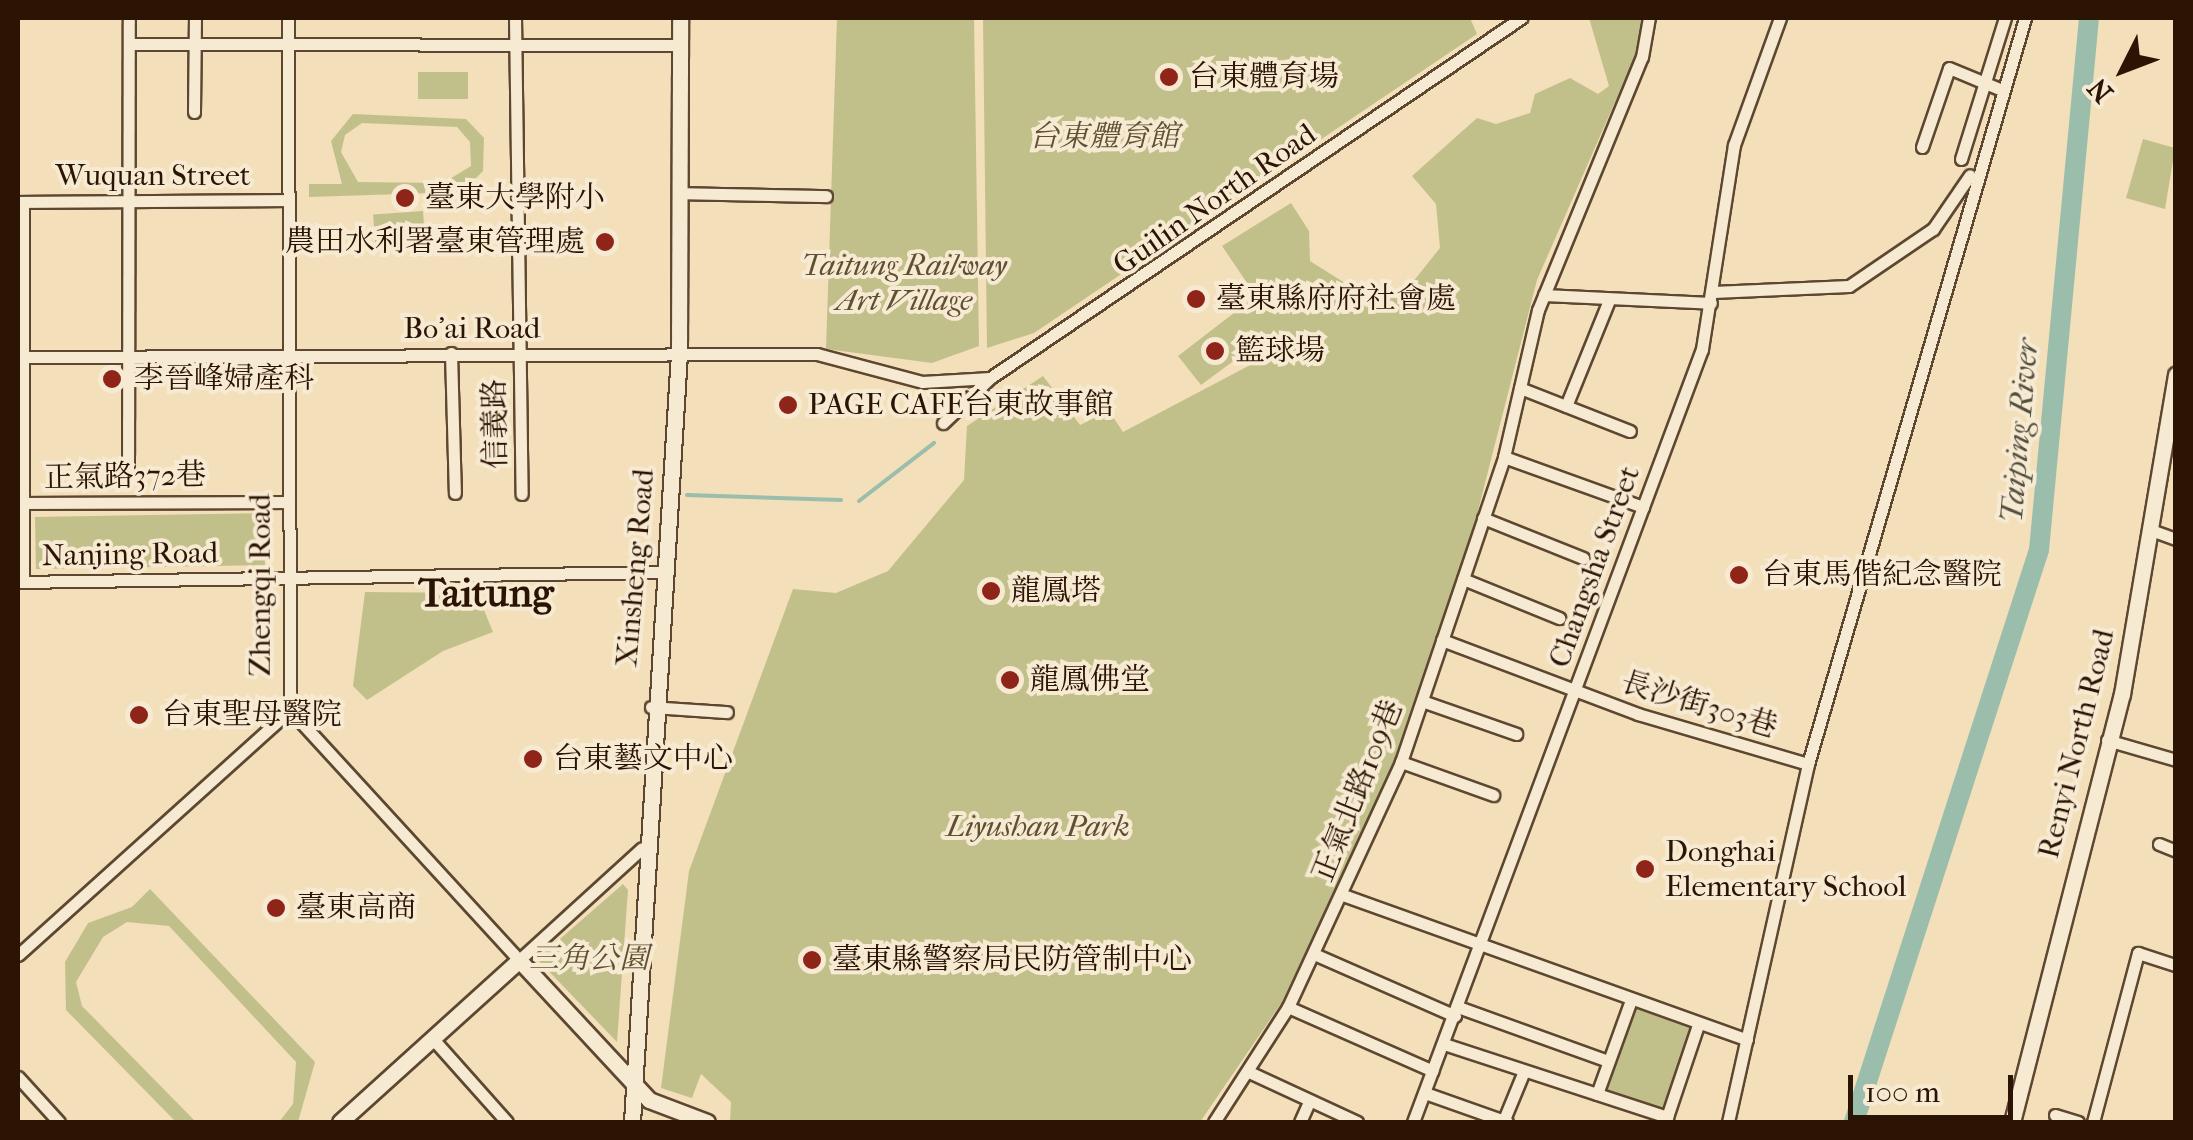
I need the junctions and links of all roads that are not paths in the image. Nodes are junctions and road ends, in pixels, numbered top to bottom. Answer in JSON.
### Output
{"nodes":[{"id":1,"x":130,"y":18,"type":"edge"},
{"id":2,"x":195,"y":18,"type":"edge"},
{"id":3,"x":288,"y":18,"type":"edge"},
{"id":4,"x":515,"y":18,"type":"edge"},
{"id":5,"x":680,"y":18,"type":"edge"},
{"id":6,"x":1521,"y":18,"type":"edge"},
{"id":7,"x":1649,"y":18,"type":"edge"},
{"id":8,"x":1780,"y":18,"type":"edge"},
{"id":9,"x":2005,"y":18,"type":"edge"},
{"id":10,"x":2025,"y":18,"type":"edge"},
{"id":11,"x":129,"y":44,"type":"junction"},
{"id":12,"x":195,"y":44,"type":"junction"},
{"id":13,"x":514,"y":44,"type":"junction"},
{"id":14,"x":680,"y":45,"type":"junction"},
{"id":15,"x":288,"y":46,"type":"junction"},
{"id":16,"x":1985,"y":83,"type":"junction"},
{"id":17,"x":2002,"y":90,"type":"junction"},
{"id":18,"x":194,"y":112,"type":"dead end"},
{"id":19,"x":1922,"y":147,"type":"dead end"},
{"id":20,"x":1961,"y":159,"type":"dead end"},
{"id":21,"x":1978,"y":163,"type":"junction"},
{"id":22,"x":680,"y":193,"type":"junction"},
{"id":23,"x":826,"y":196,"type":"dead end"},
{"id":24,"x":288,"y":200,"type":"junction"},
{"id":25,"x":128,"y":201,"type":"junction"},
{"id":26,"x":20,"y":202,"type":"edge"},
{"id":27,"x":1544,"y":296,"type":"junction"},
{"id":28,"x":1712,"y":297,"type":"junction"},
{"id":29,"x":1609,"y":300,"type":"junction"},
{"id":30,"x":679,"y":353,"type":"junction"},
{"id":31,"x":451,"y":354,"type":"junction"},
{"id":32,"x":519,"y":354,"type":"junction"},
{"id":33,"x":288,"y":355,"type":"junction"},
{"id":34,"x":128,"y":356,"type":"junction"},
{"id":35,"x":20,"y":357,"type":"edge"},
{"id":36,"x":2176,"y":374,"type":"edge"},
{"id":37,"x":990,"y":378,"type":"junction"},
{"id":38,"x":1520,"y":388,"type":"junction"},
{"id":39,"x":1566,"y":406,"type":"junction"},
{"id":40,"x":943,"y":424,"type":"dead end"},
{"id":41,"x":1630,"y":431,"type":"dead end"},
{"id":42,"x":1504,"y":457,"type":"junction"},
{"id":43,"x":128,"y":472,"type":"dead end"},
{"id":44,"x":455,"y":493,"type":"dead end"},
{"id":45,"x":522,"y":494,"type":"dead end"},
{"id":46,"x":288,"y":502,"type":"junction"},
{"id":47,"x":23,"y":503,"type":"junction"},
{"id":48,"x":1643,"y":508,"type":"junction"},
{"id":49,"x":1483,"y":518,"type":"junction"},
{"id":50,"x":2151,"y":530,"type":"junction"},
{"id":51,"x":2176,"y":539,"type":"edge"},
{"id":52,"x":1582,"y":558,"type":"dead end"},
{"id":53,"x":663,"y":572,"type":"junction"},
{"id":54,"x":288,"y":578,"type":"junction"},
{"id":55,"x":1462,"y":578,"type":"junction"},
{"id":56,"x":20,"y":582,"type":"edge"},
{"id":57,"x":1559,"y":618,"type":"dead end"},
{"id":58,"x":1442,"y":640,"type":"junction"},
{"id":59,"x":1576,"y":692,"type":"junction"},
{"id":60,"x":1422,"y":701,"type":"junction"},
{"id":61,"x":651,"y":706,"type":"junction"},
{"id":62,"x":290,"y":710,"type":"junction"},
{"id":63,"x":727,"y":712,"type":"dead end"},
{"id":64,"x":1516,"y":734,"type":"dead end"},
{"id":65,"x":2107,"y":740,"type":"junction"},
{"id":66,"x":2176,"y":760,"type":"edge"},
{"id":67,"x":1401,"y":762,"type":"junction"},
{"id":68,"x":1808,"y":764,"type":"junction"},
{"id":69,"x":1493,"y":795,"type":"dead end"},
{"id":70,"x":2159,"y":844,"type":"dead end"},
{"id":71,"x":642,"y":848,"type":"junction"},
{"id":72,"x":2176,"y":851,"type":"edge"},
{"id":73,"x":1342,"y":895,"type":"junction"},
{"id":74,"x":1483,"y":945,"type":"junction"},
{"id":75,"x":1314,"y":954,"type":"junction"},
{"id":76,"x":18,"y":955,"type":"edge"},
{"id":77,"x":519,"y":960,"type":"junction"},
{"id":78,"x":2176,"y":966,"type":"edge"},
{"id":79,"x":1631,"y":1000,"type":"junction"},
{"id":80,"x":1288,"y":1007,"type":"junction"},
{"id":81,"x":1457,"y":1012,"type":"junction"},
{"id":82,"x":1698,"y":1025,"type":"junction"},
{"id":83,"x":432,"y":1039,"type":"junction"},
{"id":84,"x":1747,"y":1040,"type":"junction"},
{"id":85,"x":1444,"y":1044,"type":"junction"},
{"id":86,"x":1608,"y":1060,"type":"junction"},
{"id":87,"x":1434,"y":1071,"type":"junction"},
{"id":88,"x":1249,"y":1072,"type":"junction"},
{"id":89,"x":1524,"y":1072,"type":"junction"},
{"id":90,"x":18,"y":1078,"type":"edge"},
{"id":91,"x":629,"y":1080,"type":"junction"},
{"id":92,"x":1425,"y":1092,"type":"junction"},
{"id":93,"x":1597,"y":1094,"type":"junction"},
{"id":94,"x":1309,"y":1102,"type":"junction"},
{"id":95,"x":2054,"y":1115,"type":"dead end"},
{"id":96,"x":1666,"y":1120,"type":"edge"},
{"id":97,"x":58,"y":1122,"type":"edge"},
{"id":98,"x":342,"y":1122,"type":"edge"},
{"id":99,"x":508,"y":1122,"type":"edge"},
{"id":100,"x":632,"y":1122,"type":"edge"},
{"id":101,"x":707,"y":1122,"type":"edge"},
{"id":102,"x":1214,"y":1122,"type":"edge"},
{"id":103,"x":1300,"y":1122,"type":"edge"},
{"id":104,"x":1357,"y":1122,"type":"edge"},
{"id":105,"x":1413,"y":1122,"type":"edge"},
{"id":106,"x":1504,"y":1122,"type":"edge"},
{"id":107,"x":1728,"y":1122,"type":"edge"},
{"id":108,"x":2012,"y":1122,"type":"edge"},
{"id":109,"x":2078,"y":1122,"type":"edge"},
{"id":110,"x":2093,"y":1122,"type":"edge"}],
"edges":[{"from":1,"to":11,"type":"street"},
{"from":2,"to":12,"type":"street"},
{"from":3,"to":15,"type":"street","name":"Zhengqi Road"},
{"from":4,"to":13,"type":"street","name":"信義路"},
{"from":5,"to":14,"type":"street","name":"Xinsheng Road"},
{"from":6,"to":37,"type":"street","name":"Guilin North Road"},
{"from":7,"to":27,"type":"street","name":"正氣北路109巷"},
{"from":8,"to":28,"type":"street","name":"Changsha Street"},
{"from":9,"to":16,"type":"street"},
{"from":10,"to":17,"type":"street"},
{"from":11,"to":12,"type":"street"},
{"from":11,"to":25,"type":"street"},
{"from":12,"to":15,"type":"street"},
{"from":12,"to":18,"type":"street"},
{"from":13,"to":14,"type":"street"},
{"from":13,"to":15,"type":"street"},
{"from":13,"to":32,"type":"street","name":"信義路"},
{"from":14,"to":22,"type":"street","name":"Xinsheng Road"},
{"from":15,"to":24,"type":"street","name":"Zhengqi Road"},
{"from":16,"to":17,"type":"street"},
{"from":16,"to":19,"type":"street"},
{"from":16,"to":20,"type":"street"},
{"from":17,"to":21,"type":"street"},
{"from":21,"to":28,"type":"street"},
{"from":21,"to":68,"type":"street"},
{"from":22,"to":23,"type":"street"},
{"from":22,"to":30,"type":"street","name":"Xinsheng Road"},
{"from":24,"to":25,"type":"street","name":"Wuquan Street"},
{"from":24,"to":33,"type":"street","name":"Zhengqi Road"},
{"from":25,"to":26,"type":"street","name":"Wuquan Street"},
{"from":25,"to":34,"type":"street"},
{"from":26,"to":35,"type":"street"},
{"from":27,"to":29,"type":"street"},
{"from":27,"to":38,"type":"street","name":"正氣北路109巷"},
{"from":28,"to":29,"type":"street"},
{"from":28,"to":48,"type":"street","name":"Changsha Street"},
{"from":29,"to":39,"type":"street"},
{"from":30,"to":32,"type":"street","name":"Bo'ai Road"},
{"from":30,"to":37,"type":"street","name":"Bo'ai Road"},
{"from":30,"to":53,"type":"street","name":"Xinsheng Road"},
{"from":31,"to":32,"type":"street","name":"Bo'ai Road"},
{"from":31,"to":33,"type":"street","name":"Bo'ai Road"},
{"from":31,"to":44,"type":"street"},
{"from":32,"to":45,"type":"street","name":"信義路"},
{"from":33,"to":34,"type":"street","name":"Bo'ai Road"},
{"from":33,"to":46,"type":"street","name":"Zhengqi Road"},
{"from":34,"to":35,"type":"street","name":"Bo'ai Road"},
{"from":34,"to":43,"type":"street"},
{"from":35,"to":47,"type":"street"},
{"from":36,"to":50,"type":"street","name":"Renyi North Road"},
{"from":37,"to":40,"type":"street","name":"Guilin North Road"},
{"from":38,"to":39,"type":"street"},
{"from":38,"to":42,"type":"street","name":"正氣北路109巷"},
{"from":39,"to":41,"type":"street"},
{"from":42,"to":48,"type":"street"},
{"from":42,"to":49,"type":"street","name":"正氣北路109巷"},
{"from":46,"to":47,"type":"street","name":"正氣路372巷"},
{"from":46,"to":54,"type":"street","name":"Zhengqi Road"},
{"from":47,"to":56,"type":"street"},
{"from":48,"to":59,"type":"street","name":"Changsha Street"},
{"from":49,"to":52,"type":"street"},
{"from":49,"to":55,"type":"street","name":"正氣北路109巷"},
{"from":50,"to":51,"type":"street"},
{"from":50,"to":65,"type":"street","name":"Renyi North Road"},
{"from":53,"to":54,"type":"street","name":"Nanjing Road"},
{"from":53,"to":61,"type":"street","name":"Xinsheng Road"},
{"from":54,"to":56,"type":"street","name":"Nanjing Road"},
{"from":54,"to":62,"type":"street","name":"Zhengqi Road"},
{"from":55,"to":57,"type":"street"},
{"from":55,"to":58,"type":"street","name":"正氣北路109巷"},
{"from":58,"to":59,"type":"street","name":"長沙街303巷"},
{"from":58,"to":60,"type":"street","name":"正氣北路109巷"},
{"from":59,"to":68,"type":"street","name":"長沙街303巷"},
{"from":59,"to":74,"type":"street","name":"Changsha Street"},
{"from":60,"to":64,"type":"street"},
{"from":60,"to":67,"type":"street","name":"正氣北路109巷"},
{"from":61,"to":63,"type":"street"},
{"from":61,"to":71,"type":"street","name":"Xinsheng Road"},
{"from":62,"to":76,"type":"street"},
{"from":62,"to":77,"type":"street","name":"Zhengqi Road"},
{"from":65,"to":66,"type":"street"},
{"from":65,"to":108,"type":"street","name":"Renyi North Road"},
{"from":67,"to":69,"type":"street"},
{"from":67,"to":73,"type":"street","name":"正氣北路109巷"},
{"from":68,"to":84,"type":"street"},
{"from":70,"to":72,"type":"street"},
{"from":71,"to":77,"type":"street"},
{"from":71,"to":91,"type":"street","name":"Xinsheng Road"},
{"from":73,"to":74,"type":"street"},
{"from":73,"to":75,"type":"street","name":"正氣北路109巷"},
{"from":74,"to":79,"type":"street"},
{"from":74,"to":81,"type":"street","name":"Changsha Street"},
{"from":75,"to":80,"type":"street","name":"正氣北路109巷"},
{"from":75,"to":81,"type":"street"},
{"from":77,"to":83,"type":"street"},
{"from":77,"to":91,"type":"street","name":"Zhengqi Road"},
{"from":78,"to":110,"type":"street"},
{"from":79,"to":82,"type":"street"},
{"from":79,"to":86,"type":"street"},
{"from":80,"to":87,"type":"street"},
{"from":80,"to":88,"type":"street","name":"正氣北路109巷"},
{"from":81,"to":85,"type":"street","name":"Changsha Street"},
{"from":81,"to":86,"type":"street"},
{"from":82,"to":84,"type":"street"},
{"from":82,"to":96,"type":"street"},
{"from":83,"to":98,"type":"street"},
{"from":83,"to":99,"type":"street"},
{"from":84,"to":107,"type":"street"},
{"from":85,"to":87,"type":"street","name":"Changsha Street"},
{"from":85,"to":89,"type":"street"},
{"from":86,"to":93,"type":"street"},
{"from":87,"to":92,"type":"street","name":"Changsha Street"},
{"from":88,"to":94,"type":"street"},
{"from":88,"to":102,"type":"street","name":"正氣北路109巷"},
{"from":89,"to":93,"type":"street"},
{"from":89,"to":106,"type":"street"},
{"from":90,"to":97,"type":"street"},
{"from":91,"to":100,"type":"street","name":"Xinsheng Road"},
{"from":91,"to":101,"type":"street","name":"Zhengqi Road"},
{"from":92,"to":105,"type":"street","name":"Changsha Street"},
{"from":92,"to":106,"type":"street"},
{"from":93,"to":96,"type":"street"},
{"from":94,"to":103,"type":"street"},
{"from":94,"to":104,"type":"street"},
{"from":95,"to":109,"type":"street"}]}
